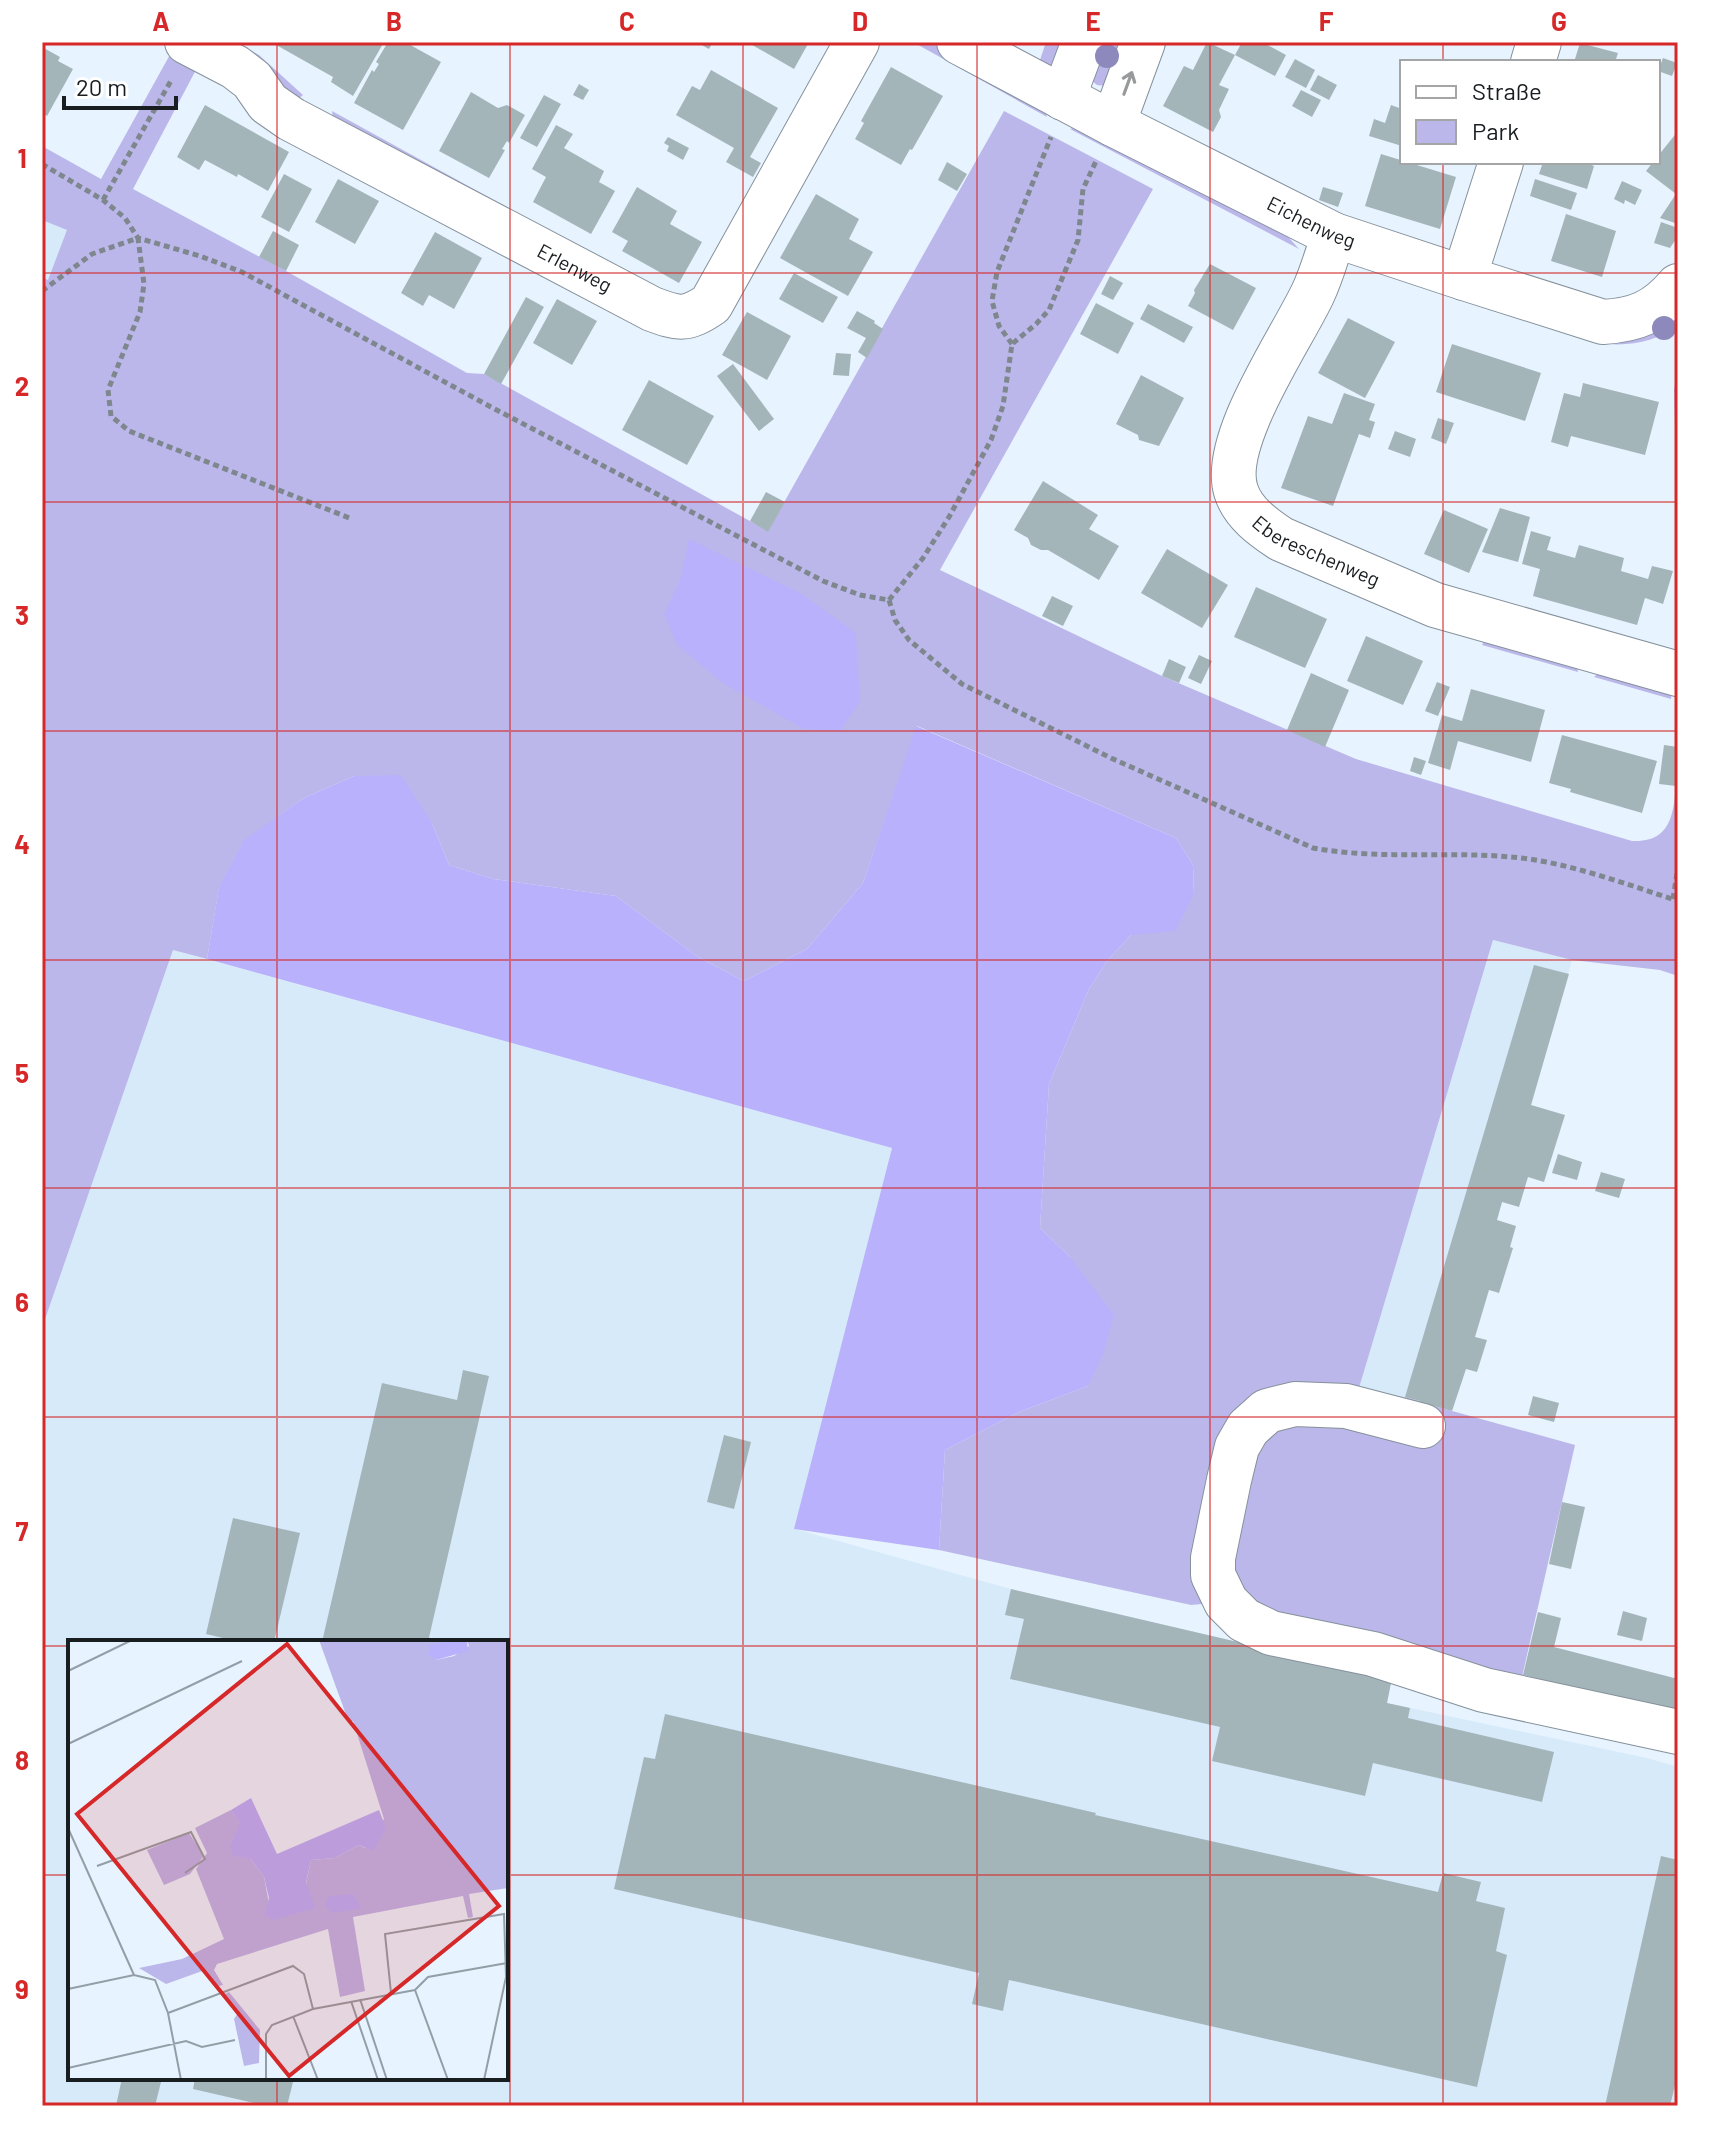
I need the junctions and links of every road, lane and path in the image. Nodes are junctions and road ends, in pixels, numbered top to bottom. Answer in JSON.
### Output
{"nodes":[{"id":1,"x":857,"y":42,"type":"edge"},
{"id":2,"x":959,"y":42,"type":"edge"},
{"id":3,"x":1084,"y":42,"type":"edge"},
{"id":4,"x":1143,"y":42,"type":"edge"},
{"id":5,"x":190,"y":43,"type":"edge"},
{"id":6,"x":1063,"y":98,"type":"junction"},
{"id":7,"x":1106,"y":138,"type":"junction"},
{"id":8,"x":42,"y":164,"type":"edge"},
{"id":9,"x":1500,"y":164,"type":"edge"},
{"id":10,"x":103,"y":200,"type":"junction"},
{"id":11,"x":1334,"y":235,"type":"junction"},
{"id":12,"x":138,"y":238,"type":"junction"},
{"id":13,"x":1464,"y":278,"type":"junction"},
{"id":14,"x":1678,"y":286,"type":"edge"},
{"id":15,"x":42,"y":291,"type":"edge"},
{"id":16,"x":1012,"y":344,"type":"junction"},
{"id":17,"x":352,"y":519,"type":"dead end"},
{"id":18,"x":889,"y":600,"type":"junction"},
{"id":19,"x":1678,"y":674,"type":"edge"},
{"id":20,"x":1678,"y":867,"type":"edge"},
{"id":21,"x":1676,"y":900,"type":"edge"},
{"id":22,"x":1423,"y":1426,"type":"dead end"},
{"id":23,"x":1678,"y":1732,"type":"edge"}],
"edges":[{"from":1,"to":5,"type":"street","name":"Erlenweg"},
{"from":2,"to":6,"type":"street","name":"Eichenweg"},
{"from":3,"to":6,"type":"street"},
{"from":7,"to":4,"type":"street","one_way":true},
{"from":5,"to":10,"type":"path"},
{"from":6,"to":7,"type":"street","name":"Eichenweg"},
{"from":6,"to":16,"type":"path"},
{"from":7,"to":11,"type":"street","name":"Eichenweg"},
{"from":7,"to":16,"type":"path"},
{"from":8,"to":10,"type":"path"},
{"from":9,"to":13,"type":"street"},
{"from":10,"to":12,"type":"path"},
{"from":11,"to":13,"type":"street","name":"Eichenweg"},
{"from":11,"to":19,"type":"street","name":"Ebereschenweg"},
{"from":12,"to":15,"type":"path"},
{"from":12,"to":17,"type":"path"},
{"from":12,"to":18,"type":"path"},
{"from":13,"to":14,"type":"street","name":"Eichenweg"},
{"from":16,"to":18,"type":"path"},
{"from":18,"to":21,"type":"path"},
{"from":20,"to":21,"type":"path"},
{"from":22,"to":23,"type":"street"}]}
